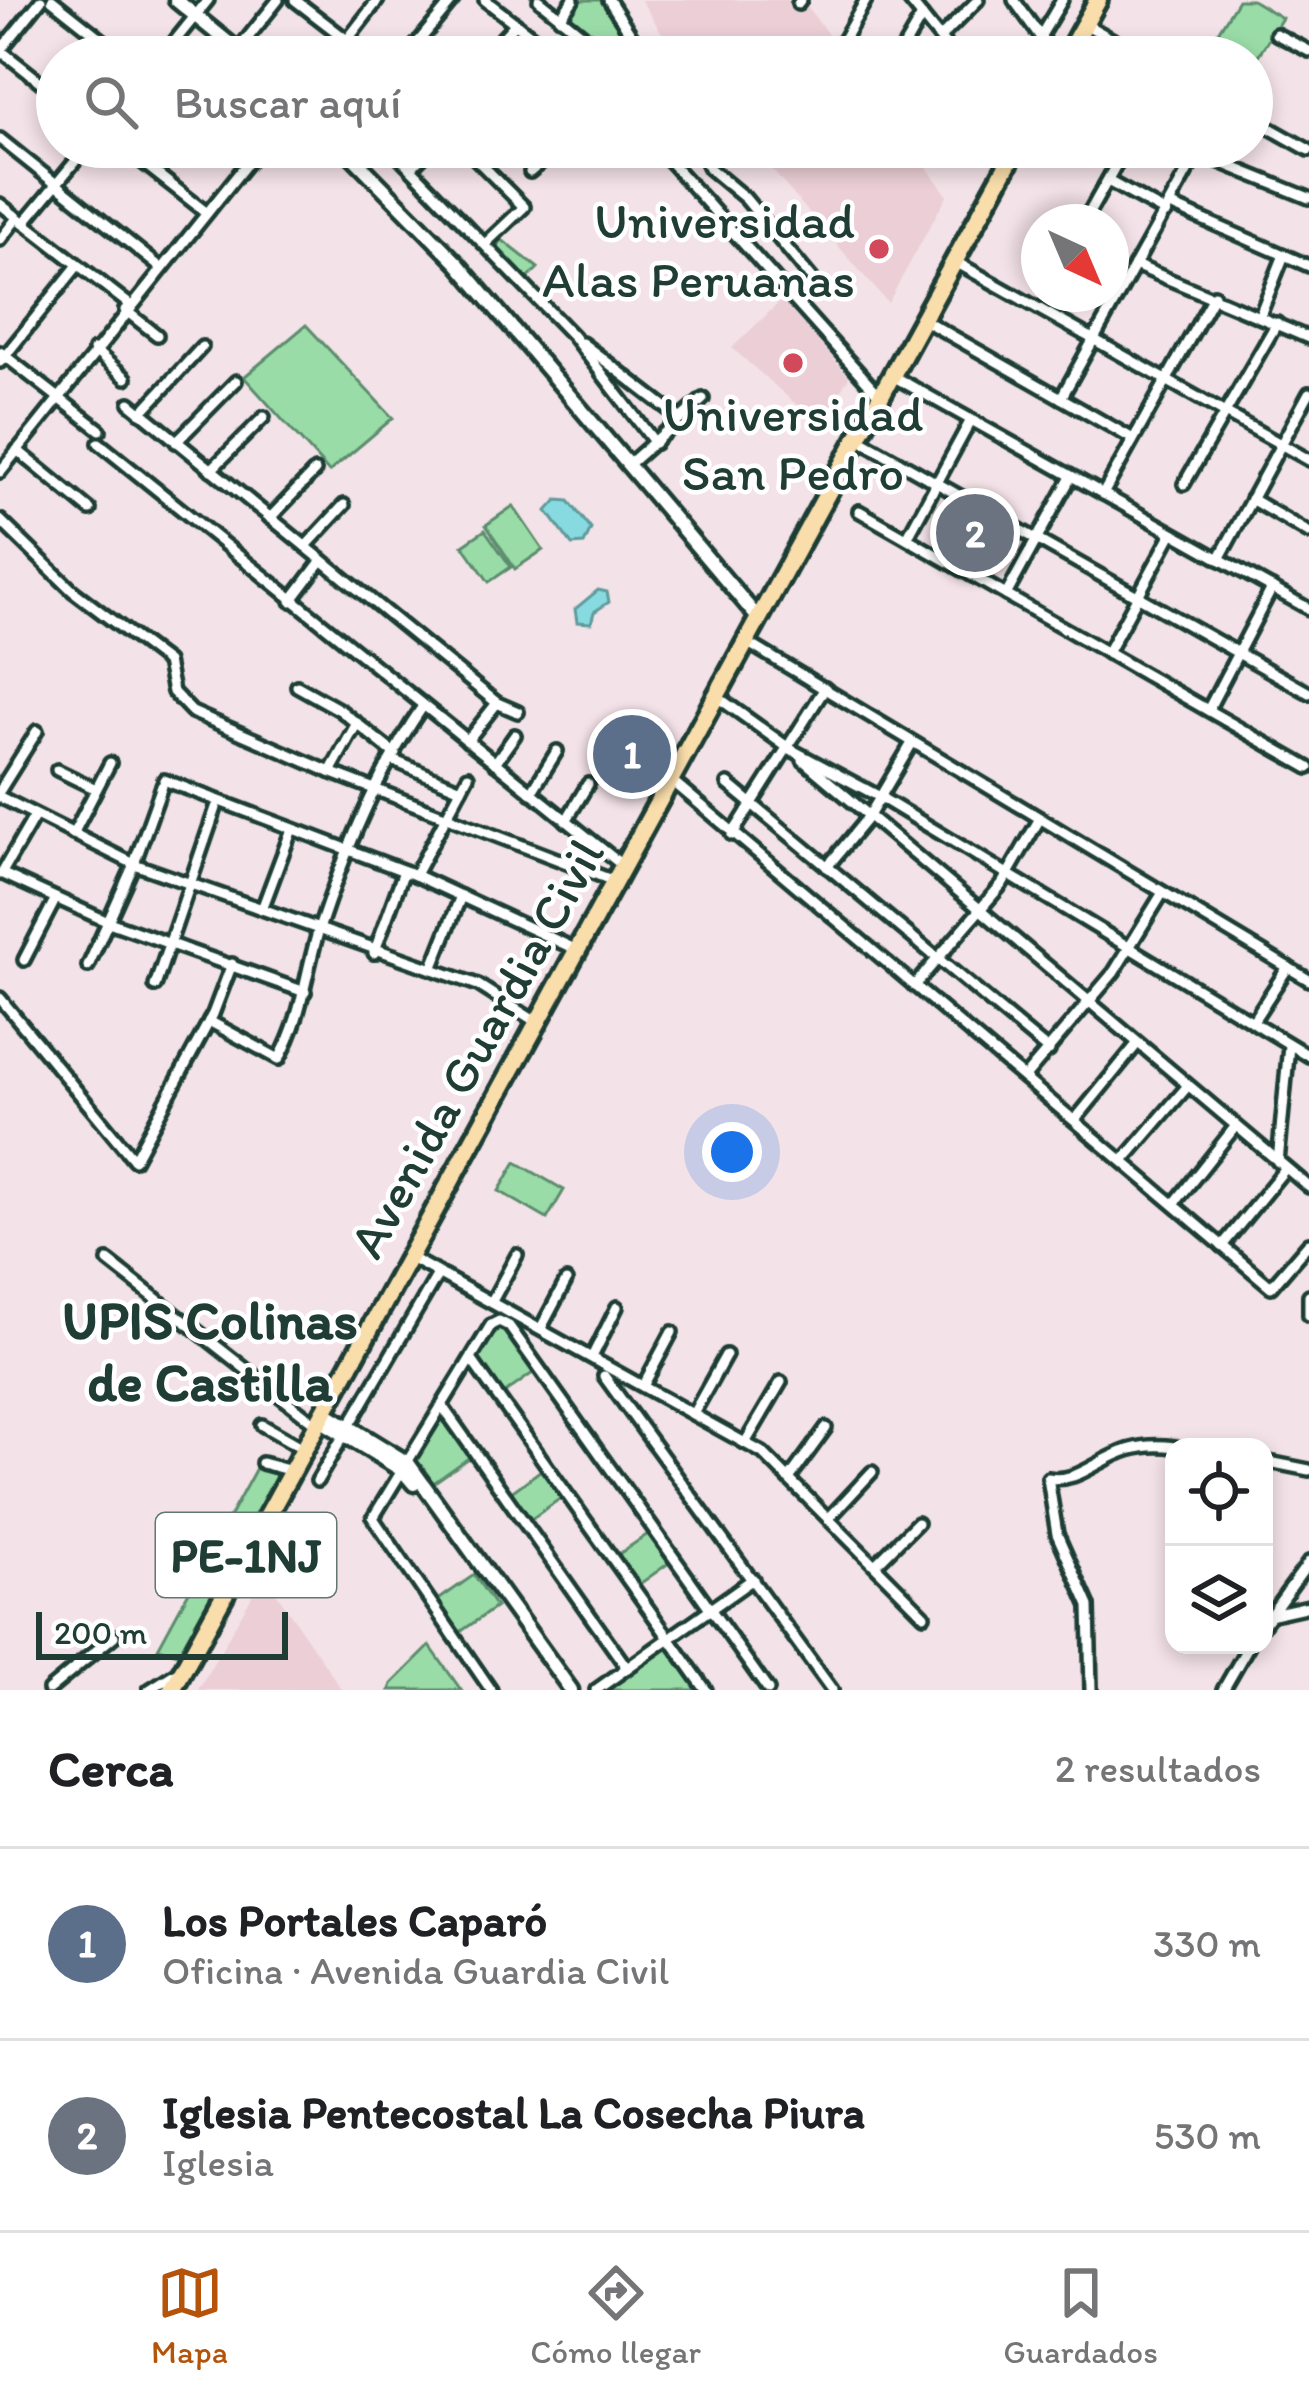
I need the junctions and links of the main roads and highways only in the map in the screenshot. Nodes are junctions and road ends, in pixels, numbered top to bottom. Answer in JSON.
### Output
{"nodes":[{"id":1,"x":1098,"y":0,"type":"edge"},
{"id":2,"x":1077,"y":36,"type":"edge"},
{"id":3,"x":1005,"y":168,"type":"edge"},
{"id":4,"x":172,"y":1690,"type":"edge"}],
"edges":[{"from":1,"to":2,"type":"highway"},
{"from":3,"to":4,"type":"highway","name":"Avenida Guardia Civil","number":"PE-1NJ"}]}
